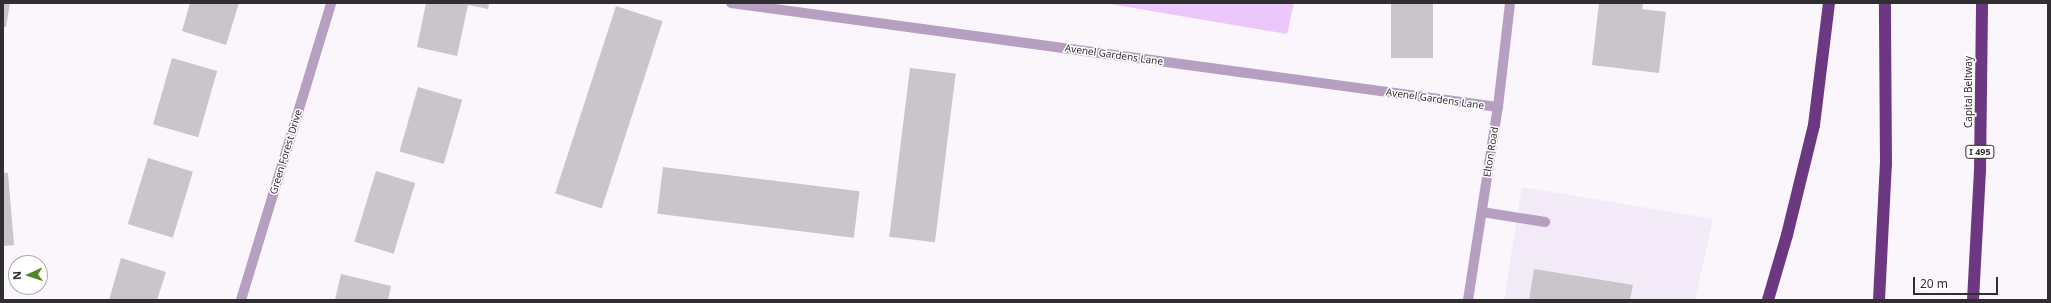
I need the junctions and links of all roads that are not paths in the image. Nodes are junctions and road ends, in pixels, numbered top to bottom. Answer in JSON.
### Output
{"nodes":[{"id":1,"x":330,"y":3,"type":"edge"},
{"id":2,"x":731,"y":3,"type":"edge"},
{"id":3,"x":1510,"y":3,"type":"edge"},
{"id":4,"x":1829,"y":3,"type":"edge"},
{"id":5,"x":1885,"y":3,"type":"edge"},
{"id":6,"x":1982,"y":3,"type":"edge"},
{"id":7,"x":1498,"y":107,"type":"junction"},
{"id":8,"x":1482,"y":212,"type":"junction"},
{"id":9,"x":1545,"y":222,"type":"dead end"},
{"id":10,"x":241,"y":300,"type":"edge"},
{"id":11,"x":1468,"y":300,"type":"edge"},
{"id":12,"x":1768,"y":300,"type":"edge"},
{"id":13,"x":1879,"y":300,"type":"edge"},
{"id":14,"x":1973,"y":300,"type":"edge"}],
"edges":[{"from":1,"to":10,"type":"street","name":"Green Forest Drive"},
{"from":2,"to":7,"type":"street","name":"Avenel Gardens Lane"},
{"from":3,"to":7,"type":"street","name":"Elton Road"},
{"from":4,"to":12,"type":"highway"},
{"from":5,"to":13,"type":"highway"},
{"from":6,"to":14,"type":"highway","name":"Capital Beltway","number":"I 495"},
{"from":7,"to":8,"type":"street","name":"Elton Road"},
{"from":8,"to":9,"type":"street"},
{"from":8,"to":11,"type":"street","name":"Elton Road"}]}
